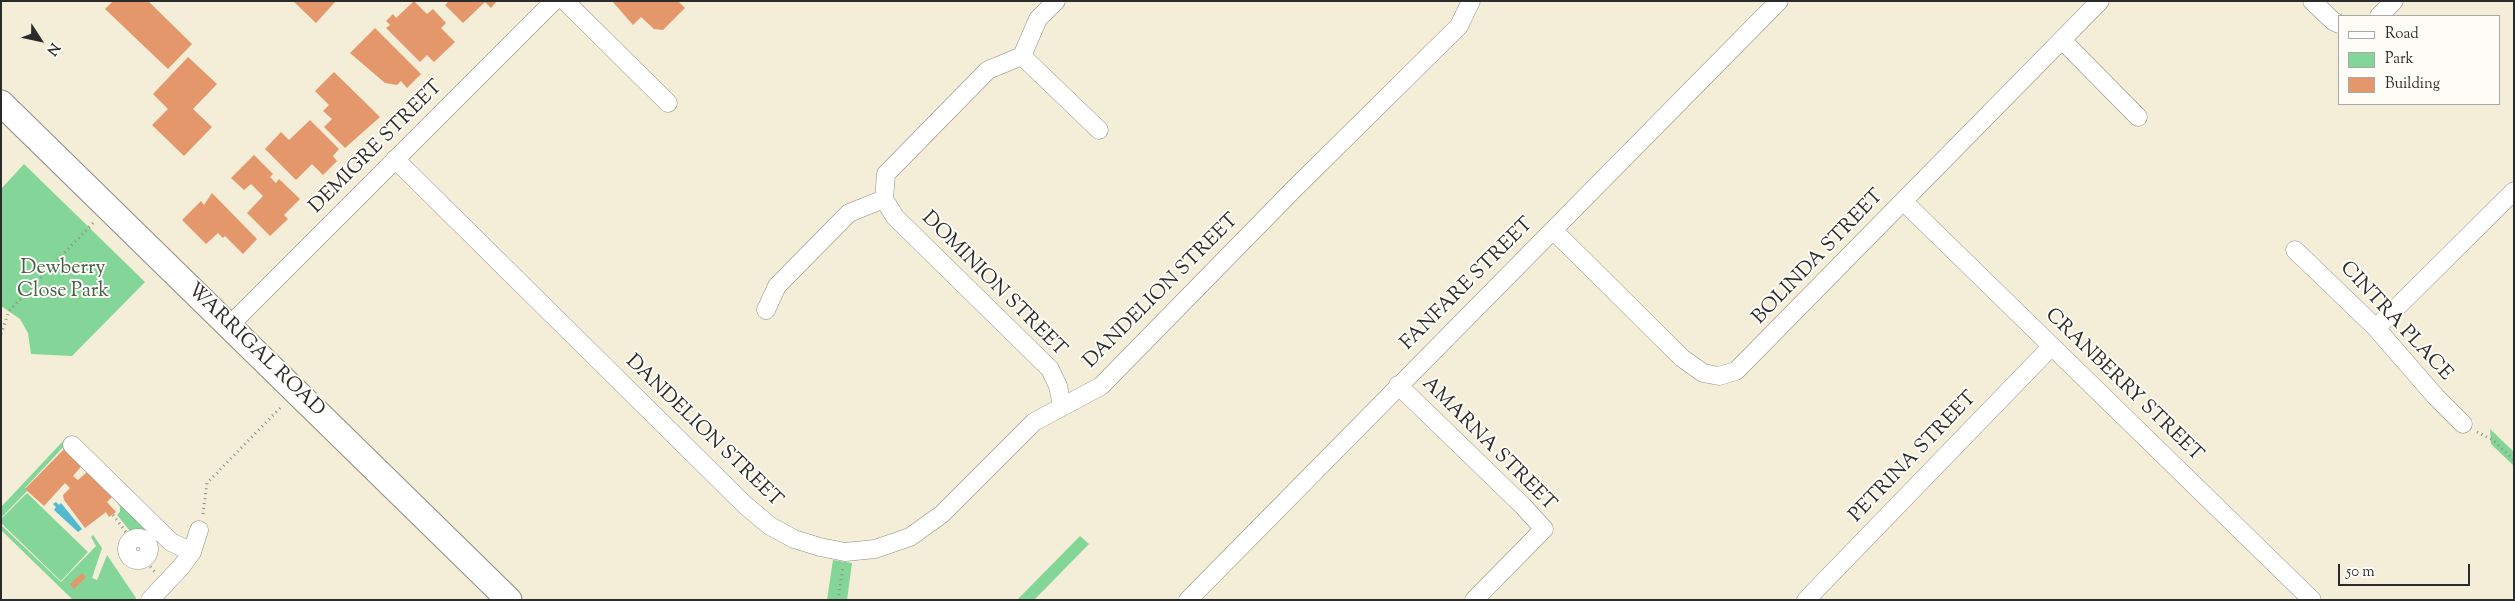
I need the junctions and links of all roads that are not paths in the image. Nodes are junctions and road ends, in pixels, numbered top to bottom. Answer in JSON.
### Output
{"nodes":[{"id":1,"x":554,"y":1,"type":"edge"},
{"id":2,"x":565,"y":1,"type":"edge"},
{"id":3,"x":1056,"y":1,"type":"edge"},
{"id":4,"x":1471,"y":1,"type":"edge"},
{"id":5,"x":1779,"y":1,"type":"edge"},
{"id":6,"x":2100,"y":1,"type":"edge"},
{"id":7,"x":2312,"y":1,"type":"edge"},
{"id":8,"x":2394,"y":1,"type":"edge"},
{"id":9,"x":2380,"y":15,"type":"edge"},
{"id":10,"x":2338,"y":23,"type":"edge"},
{"id":11,"x":2062,"y":40,"type":"junction"},
{"id":12,"x":1022,"y":56,"type":"junction"},
{"id":13,"x":1,"y":103,"type":"edge"},
{"id":14,"x":668,"y":103,"type":"dead end"},
{"id":15,"x":2138,"y":117,"type":"dead end"},
{"id":16,"x":1099,"y":130,"type":"dead end"},
{"id":17,"x":395,"y":160,"type":"junction"},
{"id":18,"x":2514,"y":191,"type":"edge"},
{"id":19,"x":884,"y":199,"type":"junction"},
{"id":20,"x":1904,"y":202,"type":"junction"},
{"id":21,"x":1553,"y":230,"type":"junction"},
{"id":22,"x":2296,"y":250,"type":"dead end"},
{"id":23,"x":766,"y":310,"type":"dead end"},
{"id":24,"x":230,"y":325,"type":"junction"},
{"id":25,"x":2376,"y":328,"type":"junction"},
{"id":26,"x":2052,"y":346,"type":"junction"},
{"id":27,"x":1398,"y":385,"type":"junction"},
{"id":28,"x":1062,"y":406,"type":"junction"},
{"id":29,"x":2463,"y":424,"type":"road end"},
{"id":30,"x":72,"y":445,"type":"dead end"},
{"id":31,"x":199,"y":530,"type":"road end"},
{"id":32,"x":132,"y":540,"type":"road end"},
{"id":33,"x":171,"y":542,"type":"junction"},
{"id":34,"x":192,"y":552,"type":"junction"},
{"id":35,"x":150,"y":600,"type":"edge"},
{"id":36,"x":509,"y":600,"type":"edge"},
{"id":37,"x":1188,"y":600,"type":"edge"},
{"id":38,"x":1474,"y":600,"type":"edge"},
{"id":39,"x":1806,"y":600,"type":"edge"},
{"id":40,"x":2312,"y":600,"type":"edge"}],
"edges":[{"from":1,"to":17,"type":"street","name":"DEMIGRE STREET"},
{"from":2,"to":14,"type":"street"},
{"from":3,"to":12,"type":"street"},
{"from":4,"to":28,"type":"street","name":"DANDELION STREET"},
{"from":5,"to":21,"type":"street","name":"FANFARE STREET"},
{"from":6,"to":11,"type":"street","name":"BOLINDA STREET"},
{"from":7,"to":10,"type":"street"},
{"from":8,"to":9,"type":"street"},
{"from":11,"to":15,"type":"street"},
{"from":11,"to":20,"type":"street","name":"BOLINDA STREET"},
{"from":12,"to":16,"type":"street"},
{"from":12,"to":19,"type":"street"},
{"from":13,"to":24,"type":"main road","name":"WARRIGAL ROAD"},
{"from":17,"to":24,"type":"street","name":"DEMIGRE STREET"},
{"from":17,"to":28,"type":"street","name":"DANDELION STREET"},
{"from":18,"to":25,"type":"street"},
{"from":19,"to":23,"type":"street"},
{"from":19,"to":28,"type":"street","name":"DOMINION STREET"},
{"from":20,"to":21,"type":"street","name":"BOLINDA STREET"},
{"from":20,"to":26,"type":"street","name":"CRANBERRY STREET"},
{"from":21,"to":27,"type":"street","name":"FANFARE STREET"},
{"from":22,"to":25,"type":"street","name":"CINTRA PLACE"},
{"from":24,"to":36,"type":"main road","name":"WARRIGAL ROAD"},
{"from":25,"to":29,"type":"street","name":"CINTRA PLACE"},
{"from":26,"to":39,"type":"street","name":"PETRINA STREET"},
{"from":26,"to":40,"type":"street","name":"CRANBERRY STREET"},
{"from":27,"to":37,"type":"street","name":"FANFARE STREET"},
{"from":27,"to":38,"type":"street","name":"AMARNA STREET"},
{"from":30,"to":33,"type":"street"},
{"from":31,"to":34,"type":"street"},
{"from":32,"to":33,"type":"street"},
{"from":33,"to":34,"type":"street"},
{"from":34,"to":35,"type":"street"}]}
